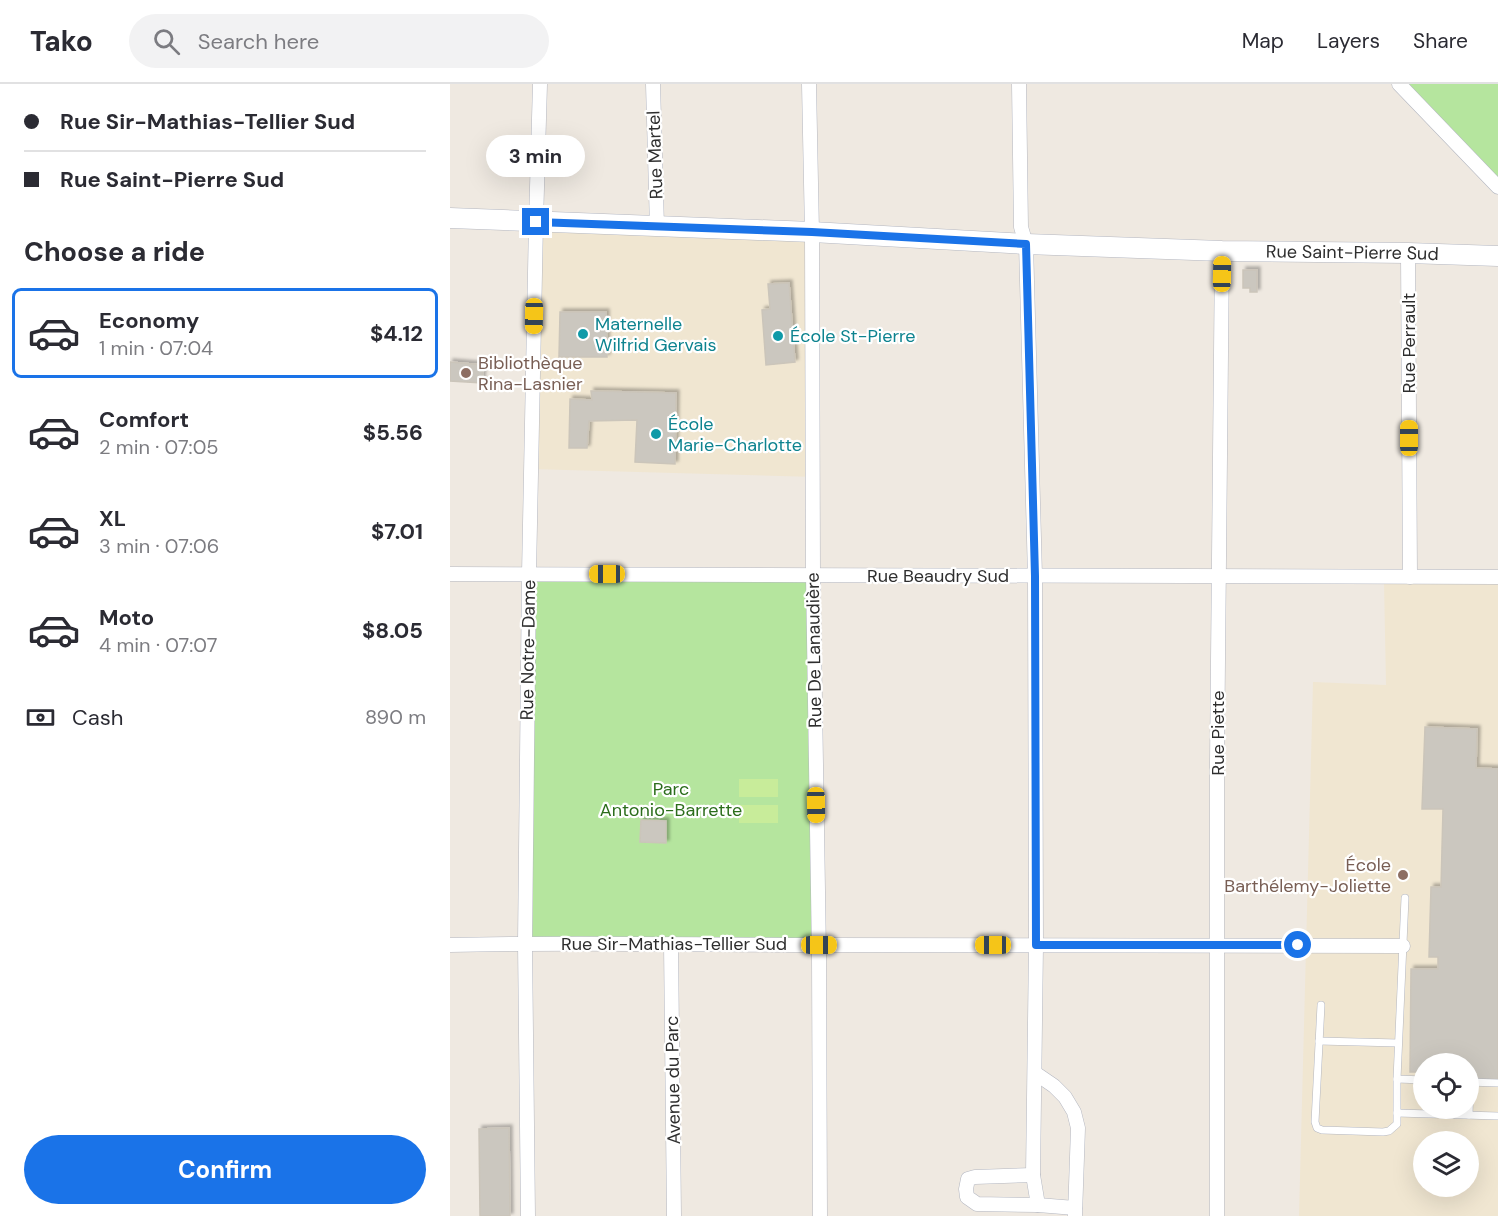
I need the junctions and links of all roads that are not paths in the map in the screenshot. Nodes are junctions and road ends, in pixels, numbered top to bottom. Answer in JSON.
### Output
{"nodes":[{"id":1,"x":540,"y":84,"type":"edge"},
{"id":2,"x":653,"y":84,"type":"edge"},
{"id":3,"x":809,"y":84,"type":"edge"},
{"id":4,"x":1019,"y":84,"type":"edge"},
{"id":5,"x":1400,"y":84,"type":"edge"},
{"id":6,"x":1498,"y":187,"type":"edge"},
{"id":7,"x":450,"y":218,"type":"edge"},
{"id":8,"x":536,"y":222,"type":"junction"},
{"id":9,"x":657,"y":227,"type":"junction"},
{"id":10,"x":812,"y":232,"type":"junction"},
{"id":11,"x":1026,"y":244,"type":"junction"},
{"id":12,"x":1222,"y":250,"type":"junction"},
{"id":13,"x":1408,"y":253,"type":"junction"},
{"id":14,"x":1498,"y":256,"type":"edge"},
{"id":15,"x":450,"y":574,"type":"edge"},
{"id":16,"x":529,"y":574,"type":"junction"},
{"id":17,"x":813,"y":575,"type":"junction"},
{"id":18,"x":1035,"y":576,"type":"junction"},
{"id":19,"x":1219,"y":576,"type":"junction"},
{"id":20,"x":1410,"y":577,"type":"junction"},
{"id":21,"x":1498,"y":577,"type":"edge"},
{"id":22,"x":1405,"y":898,"type":"dead end"},
{"id":23,"x":525,"y":943,"type":"junction"},
{"id":24,"x":671,"y":944,"type":"junction"},
{"id":25,"x":450,"y":945,"type":"edge"},
{"id":26,"x":819,"y":945,"type":"junction"},
{"id":27,"x":1036,"y":945,"type":"junction"},
{"id":28,"x":1217,"y":945,"type":"junction"},
{"id":29,"x":1403,"y":946,"type":"junction"},
{"id":30,"x":1321,"y":1005,"type":"dead end"},
{"id":31,"x":1319,"y":1041,"type":"junction"},
{"id":32,"x":1398,"y":1043,"type":"junction"},
{"id":33,"x":1035,"y":1073,"type":"junction"},
{"id":34,"x":1397,"y":1079,"type":"junction"},
{"id":35,"x":1413,"y":1080,"type":"edge"},
{"id":36,"x":1479,"y":1082,"type":"edge"},
{"id":37,"x":1498,"y":1083,"type":"edge"},
{"id":38,"x":1397,"y":1113,"type":"junction"},
{"id":39,"x":1413,"y":1113,"type":"edge"},
{"id":40,"x":1479,"y":1115,"type":"edge"},
{"id":41,"x":1498,"y":1116,"type":"edge"},
{"id":42,"x":1033,"y":1175,"type":"junction"},
{"id":43,"x":1038,"y":1205,"type":"junction"},
{"id":44,"x":1075,"y":1212,"type":"edge"},
{"id":45,"x":528,"y":1216,"type":"edge"},
{"id":46,"x":674,"y":1216,"type":"edge"},
{"id":47,"x":820,"y":1216,"type":"edge"},
{"id":48,"x":1216,"y":1216,"type":"edge"}],
"edges":[{"from":1,"to":8,"type":"street","name":"Rue Notre-Dame"},
{"from":2,"to":9,"type":"street","name":"Rue Martel"},
{"from":3,"to":10,"type":"street","name":"Rue De Lanaudière"},
{"from":4,"to":11,"type":"street"},
{"from":5,"to":6,"type":"street"},
{"from":7,"to":8,"type":"street","name":"Rue Saint-Pierre Sud"},
{"from":8,"to":9,"type":"street","name":"Rue Saint-Pierre Sud"},
{"from":8,"to":16,"type":"street","name":"Rue Notre-Dame"},
{"from":9,"to":10,"type":"street","name":"Rue Saint-Pierre Sud"},
{"from":10,"to":11,"type":"street","name":"Rue Saint-Pierre Sud"},
{"from":10,"to":17,"type":"street","name":"Rue De Lanaudière"},
{"from":11,"to":12,"type":"street","name":"Rue Saint-Pierre Sud"},
{"from":11,"to":18,"type":"street"},
{"from":12,"to":13,"type":"street","name":"Rue Saint-Pierre Sud"},
{"from":12,"to":19,"type":"street","name":"Rue Piette"},
{"from":13,"to":14,"type":"street","name":"Rue Saint-Pierre Sud"},
{"from":13,"to":20,"type":"street","name":"Rue Perrault"},
{"from":15,"to":16,"type":"street","name":"Rue Beaudry Sud"},
{"from":16,"to":17,"type":"street","name":"Rue Beaudry Sud"},
{"from":16,"to":23,"type":"street","name":"Rue Notre-Dame"},
{"from":17,"to":18,"type":"street","name":"Rue Beaudry Sud"},
{"from":17,"to":26,"type":"street","name":"Rue De Lanaudière"},
{"from":18,"to":19,"type":"street","name":"Rue Beaudry Sud"},
{"from":18,"to":27,"type":"street"},
{"from":19,"to":20,"type":"street","name":"Rue Beaudry Sud"},
{"from":19,"to":28,"type":"street","name":"Rue Piette"},
{"from":20,"to":21,"type":"street","name":"Rue Beaudry Sud"},
{"from":22,"to":29,"type":"lane"},
{"from":23,"to":24,"type":"street","name":"Rue Sir-Mathias-Tellier Sud"},
{"from":23,"to":25,"type":"street","name":"Rue Sir-Mathias-Tellier Sud"},
{"from":23,"to":45,"type":"street","name":"Rue Notre-Dame"},
{"from":24,"to":26,"type":"street","name":"Rue Sir-Mathias-Tellier Sud"},
{"from":24,"to":46,"type":"street","name":"Avenue du Parc"},
{"from":26,"to":27,"type":"street","name":"Rue Sir-Mathias-Tellier Sud"},
{"from":26,"to":47,"type":"street","name":"Rue De Lanaudière"},
{"from":27,"to":28,"type":"street","name":"Rue Sir-Mathias-Tellier Sud"},
{"from":27,"to":33,"type":"street"},
{"from":28,"to":29,"type":"street","name":"Rue Sir-Mathias-Tellier Sud"},
{"from":28,"to":48,"type":"street","name":"Rue Piette"},
{"from":29,"to":32,"type":"lane"},
{"from":30,"to":31,"type":"lane"},
{"from":31,"to":32,"type":"lane"},
{"from":31,"to":38,"type":"lane"},
{"from":32,"to":34,"type":"lane"},
{"from":33,"to":42,"type":"street"},
{"from":33,"to":44,"type":"street"},
{"from":34,"to":35,"type":"lane"},
{"from":34,"to":38,"type":"lane"},
{"from":36,"to":37,"type":"lane"},
{"from":38,"to":39,"type":"lane"},
{"from":40,"to":41,"type":"lane"},
{"from":42,"to":43,"type":"street"},
{"from":42,"to":43,"type":"street"},
{"from":43,"to":44,"type":"street"}]}
